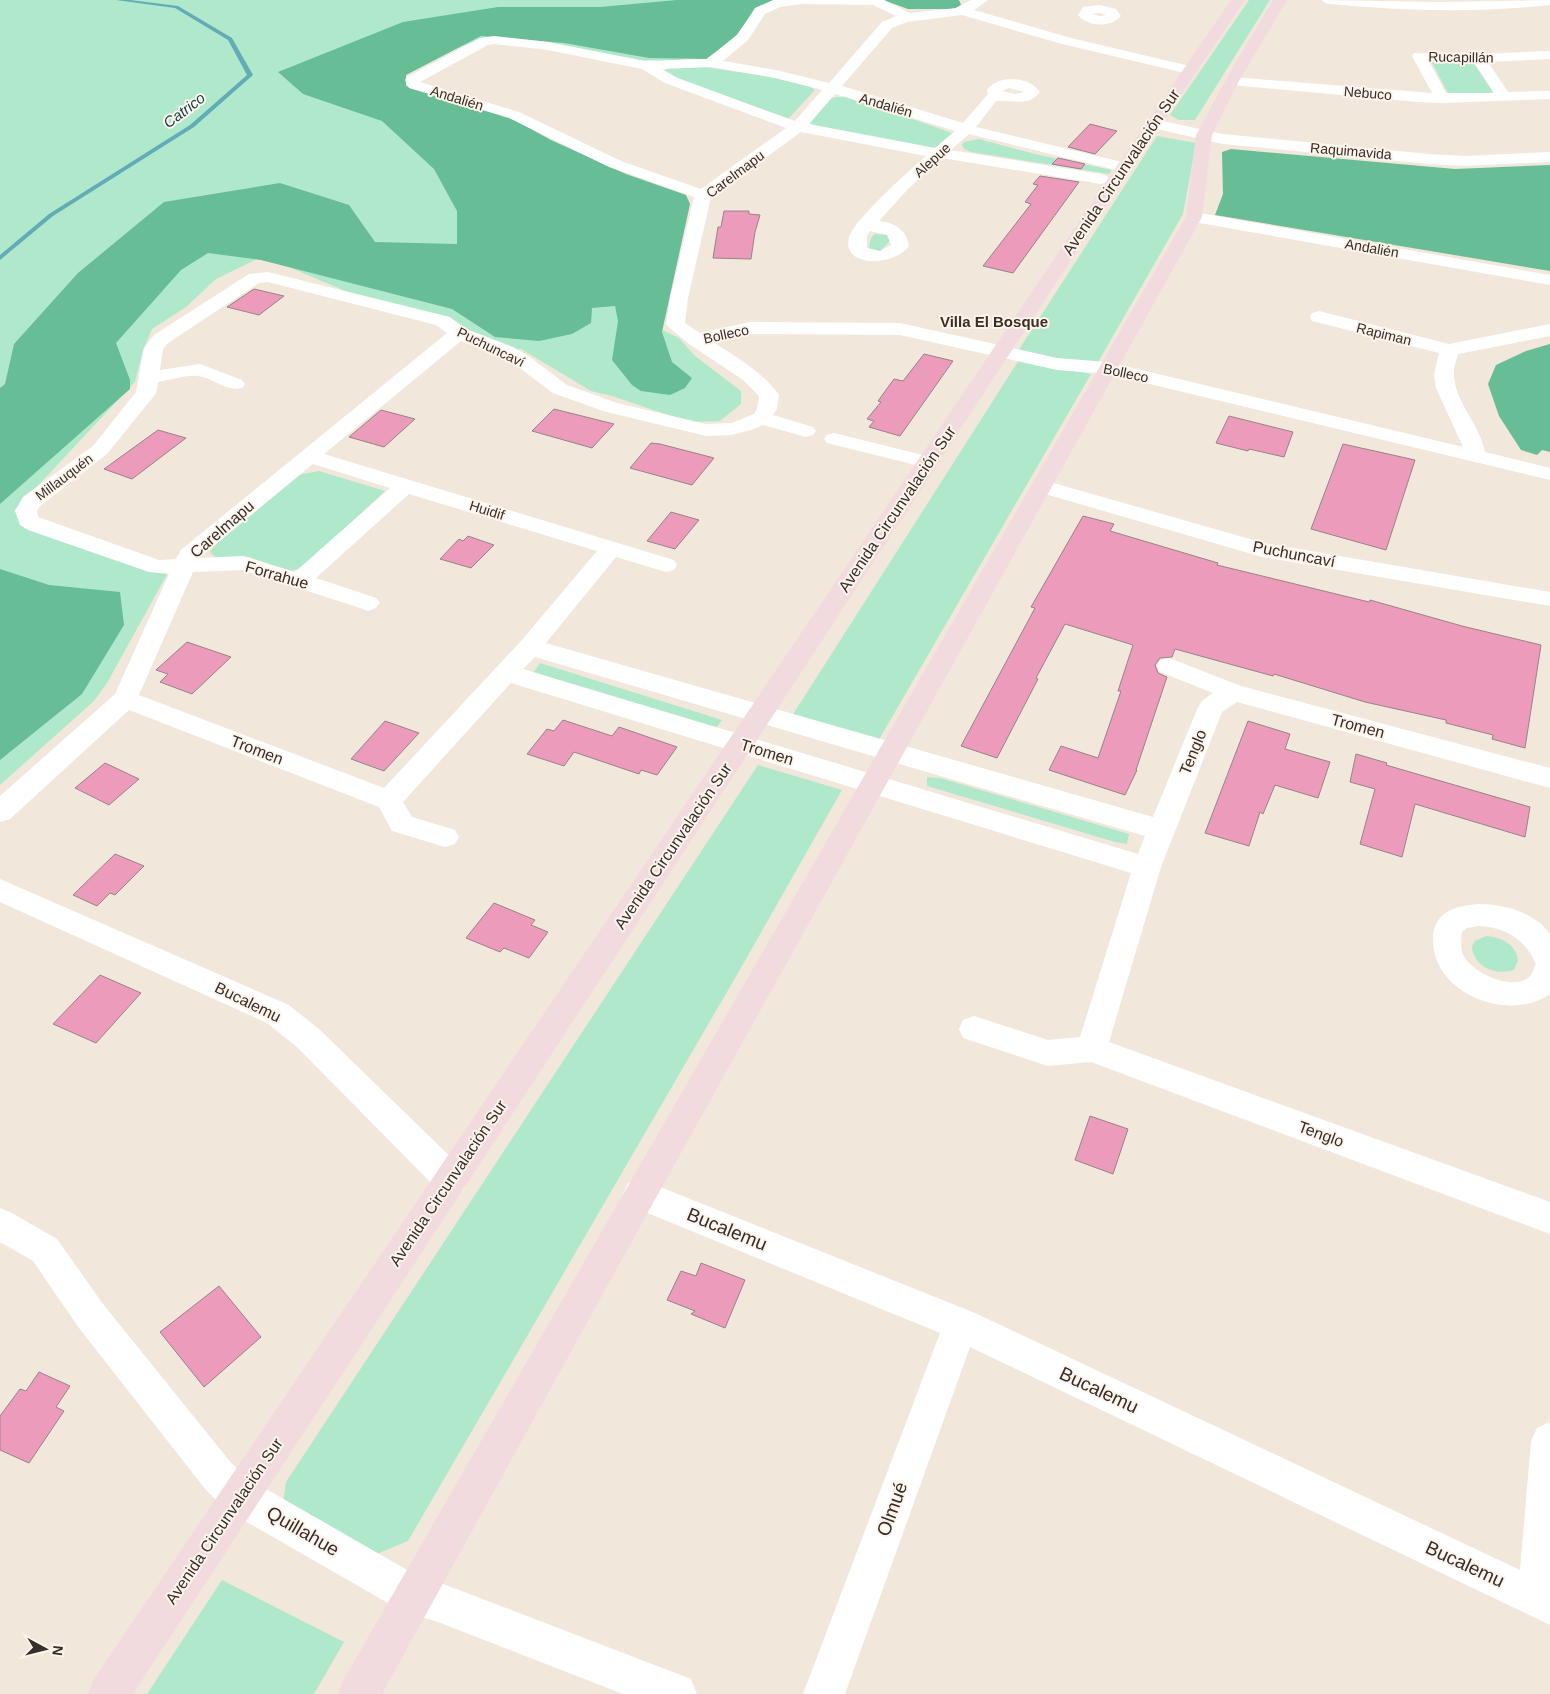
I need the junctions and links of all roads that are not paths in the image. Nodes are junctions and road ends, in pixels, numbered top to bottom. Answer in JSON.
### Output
{"nodes":[{"id":1,"x":981,"y":0,"type":"edge"},
{"id":2,"x":1238,"y":0,"type":"edge"},
{"id":3,"x":1280,"y":0,"type":"edge"},
{"id":4,"x":1328,"y":0,"type":"edge"},
{"id":5,"x":1550,"y":1,"type":"edge"},
{"id":6,"x":961,"y":10,"type":"junction"},
{"id":7,"x":909,"y":18,"type":"junction"},
{"id":8,"x":1094,"y":19,"type":"dead end"},
{"id":9,"x":1067,"y":41,"type":"junction"},
{"id":10,"x":1550,"y":56,"type":"edge"},
{"id":11,"x":1478,"y":58,"type":"junction"},
{"id":12,"x":711,"y":63,"type":"junction"},
{"id":13,"x":645,"y":65,"type":"junction"},
{"id":14,"x":1189,"y":70,"type":"junction"},
{"id":15,"x":1232,"y":81,"type":"junction"},
{"id":16,"x":832,"y":88,"type":"junction"},
{"id":17,"x":999,"y":95,"type":"dead end"},
{"id":18,"x":1550,"y":95,"type":"edge"},
{"id":19,"x":1504,"y":97,"type":"junction"},
{"id":20,"x":1442,"y":99,"type":"junction"},
{"id":21,"x":1153,"y":124,"type":"junction"},
{"id":22,"x":798,"y":127,"type":"junction"},
{"id":23,"x":966,"y":129,"type":"junction"},
{"id":24,"x":1204,"y":135,"type":"junction"},
{"id":25,"x":941,"y":153,"type":"junction"},
{"id":26,"x":1550,"y":157,"type":"edge"},
{"id":27,"x":1119,"y":175,"type":"junction"},
{"id":28,"x":703,"y":195,"type":"junction"},
{"id":29,"x":1194,"y":217,"type":"junction"},
{"id":30,"x":866,"y":226,"type":"dead end"},
{"id":31,"x":256,"y":278,"type":"joint"},
{"id":32,"x":1550,"y":280,"type":"edge"},
{"id":33,"x":1319,"y":317,"type":"dead end"},
{"id":34,"x":1550,"y":330,"type":"edge"},
{"id":35,"x":459,"y":333,"type":"junction"},
{"id":36,"x":696,"y":340,"type":"junction"},
{"id":37,"x":1450,"y":350,"type":"junction"},
{"id":38,"x":1001,"y":352,"type":"junction"},
{"id":39,"x":1108,"y":368,"type":"junction"},
{"id":40,"x":148,"y":377,"type":"junction"},
{"id":41,"x":235,"y":384,"type":"dead end"},
{"id":42,"x":761,"y":418,"type":"junction"},
{"id":43,"x":806,"y":431,"type":"dead end"},
{"id":44,"x":834,"y":439,"type":"dead end"},
{"id":45,"x":308,"y":456,"type":"junction"},
{"id":46,"x":1475,"y":456,"type":"junction"},
{"id":47,"x":928,"y":462,"type":"junction"},
{"id":48,"x":1550,"y":474,"type":"edge"},
{"id":49,"x":405,"y":486,"type":"junction"},
{"id":50,"x":1043,"y":486,"type":"junction"},
{"id":51,"x":612,"y":548,"type":"junction"},
{"id":52,"x":666,"y":565,"type":"dead end"},
{"id":53,"x":183,"y":567,"type":"junction"},
{"id":54,"x":299,"y":581,"type":"junction"},
{"id":55,"x":1550,"y":599,"type":"edge"},
{"id":56,"x":368,"y":603,"type":"dead end"},
{"id":57,"x":530,"y":646,"type":"junction"},
{"id":58,"x":1169,"y":666,"type":"dead end"},
{"id":59,"x":507,"y":673,"type":"junction"},
{"id":60,"x":1233,"y":692,"type":"junction"},
{"id":61,"x":124,"y":699,"type":"junction"},
{"id":62,"x":761,"y":714,"type":"junction"},
{"id":63,"x":741,"y":744,"type":"junction"},
{"id":64,"x":892,"y":752,"type":"junction"},
{"id":65,"x":1550,"y":778,"type":"edge"},
{"id":66,"x":874,"y":784,"type":"junction"},
{"id":67,"x":1043,"y":796,"type":"junction"},
{"id":68,"x":389,"y":800,"type":"junction"},
{"id":69,"x":0,"y":812,"type":"edge"},
{"id":70,"x":1161,"y":830,"type":"junction"},
{"id":71,"x":1028,"y":831,"type":"junction"},
{"id":72,"x":445,"y":837,"type":"dead end"},
{"id":73,"x":1147,"y":867,"type":"junction"},
{"id":74,"x":0,"y":890,"type":"edge"},
{"id":75,"x":1550,"y":964,"type":"edge"},
{"id":76,"x":1550,"y":971,"type":"edge"},
{"id":77,"x":974,"y":1029,"type":"dead end"},
{"id":78,"x":1092,"y":1049,"type":"junction"},
{"id":79,"x":451,"y":1180,"type":"junction"},
{"id":80,"x":640,"y":1194,"type":"junction"},
{"id":81,"x":1550,"y":1218,"type":"edge"},
{"id":82,"x":0,"y":1224,"type":"edge"},
{"id":83,"x":962,"y":1325,"type":"junction"},
{"id":84,"x":1550,"y":1441,"type":"edge"},
{"id":85,"x":240,"y":1496,"type":"junction"},
{"id":86,"x":414,"y":1596,"type":"junction"},
{"id":87,"x":1544,"y":1601,"type":"edge"},
{"id":88,"x":109,"y":1694,"type":"edge"},
{"id":89,"x":359,"y":1694,"type":"edge"},
{"id":90,"x":676,"y":1694,"type":"edge"},
{"id":91,"x":824,"y":1694,"type":"edge"}],
"edges":[{"from":1,"to":6,"type":"street","name":"Carelmapu"},
{"from":2,"to":14,"type":"main road","name":"Avenida Circunvalación Sur"},
{"from":3,"to":15,"type":"main road"},
{"from":4,"to":5,"type":"street"},
{"from":6,"to":7,"type":"street","name":"Carelmapu"},
{"from":6,"to":9,"type":"street"},
{"from":7,"to":12,"type":"street"},
{"from":7,"to":16,"type":"street","name":"Carelmapu"},
{"from":8,"to":9,"type":"street"},
{"from":9,"to":14,"type":"street"},
{"from":10,"to":11,"type":"street","name":"Rucapillán"},
{"from":11,"to":19,"type":"street"},
{"from":11,"to":20,"type":"street","name":"Rucapillán"},
{"from":12,"to":13,"type":"street","name":"Andalién"},
{"from":12,"to":16,"type":"street","name":"Andalién"},
{"from":13,"to":22,"type":"street","name":"Andalién"},
{"from":13,"to":28,"type":"street","name":"Andalién"},
{"from":14,"to":21,"type":"main road","name":"Avenida Circunvalación Sur"},
{"from":15,"to":20,"type":"street","name":"Nebuco"},
{"from":15,"to":24,"type":"main road"},
{"from":16,"to":22,"type":"street","name":"Carelmapu"},
{"from":16,"to":23,"type":"street","name":"Andalién"},
{"from":17,"to":23,"type":"street","name":"Alepue"},
{"from":18,"to":19,"type":"street","name":"Nebuco"},
{"from":19,"to":20,"type":"street","name":"Nebuco"},
{"from":21,"to":24,"type":"street","name":"Raquimavida"},
{"from":21,"to":27,"type":"main road","name":"Avenida Circunvalación Sur"},
{"from":22,"to":25,"type":"street","name":"Andalién"},
{"from":22,"to":28,"type":"street","name":"Carelmapu"},
{"from":23,"to":25,"type":"street","name":"Alepue"},
{"from":23,"to":27,"type":"street","name":"Andalién"},
{"from":24,"to":26,"type":"street","name":"Raquimavida"},
{"from":24,"to":29,"type":"main road"},
{"from":25,"to":27,"type":"street","name":"Andalién"},
{"from":25,"to":30,"type":"street","name":"Alepue"},
{"from":27,"to":38,"type":"main road","name":"Avenida Circunvalación Sur"},
{"from":28,"to":36,"type":"street","name":"Carelmapu"},
{"from":29,"to":32,"type":"street","name":"Andalién"},
{"from":29,"to":39,"type":"main road"},
{"from":31,"to":35,"type":"street","name":"Puchuncaví"},
{"from":31,"to":40,"type":"street","name":"Millauquén"},
{"from":33,"to":37,"type":"street","name":"Rapiman"},
{"from":34,"to":37,"type":"street"},
{"from":35,"to":42,"type":"street","name":"Puchuncaví"},
{"from":35,"to":45,"type":"street","name":"Carelmapu"},
{"from":36,"to":38,"type":"street","name":"Bolleco"},
{"from":36,"to":42,"type":"street","name":"Carelmapu"},
{"from":37,"to":46,"type":"street"},
{"from":38,"to":39,"type":"street","name":"Bolleco"},
{"from":38,"to":47,"type":"main road","name":"Avenida Circunvalación Sur"},
{"from":39,"to":46,"type":"street","name":"Bolleco"},
{"from":39,"to":50,"type":"main road"},
{"from":40,"to":41,"type":"street"},
{"from":40,"to":53,"type":"street","name":"Millauquén"},
{"from":42,"to":43,"type":"street"},
{"from":44,"to":47,"type":"street"},
{"from":45,"to":49,"type":"street","name":"Huidif"},
{"from":45,"to":53,"type":"street","name":"Carelmapu"},
{"from":46,"to":48,"type":"street","name":"Bolleco"},
{"from":47,"to":62,"type":"main road","name":"Avenida Circunvalación Sur"},
{"from":49,"to":51,"type":"street","name":"Huidif"},
{"from":49,"to":54,"type":"street"},
{"from":50,"to":55,"type":"street","name":"Puchuncaví"},
{"from":50,"to":64,"type":"main road"},
{"from":51,"to":52,"type":"street","name":"Huidif"},
{"from":51,"to":57,"type":"street"},
{"from":53,"to":54,"type":"street","name":"Forrahue"},
{"from":53,"to":61,"type":"street","name":"Carelmapu"},
{"from":54,"to":56,"type":"street","name":"Forrahue"},
{"from":57,"to":59,"type":"street"},
{"from":57,"to":62,"type":"street"},
{"from":58,"to":60,"type":"street","name":"Tromen"},
{"from":59,"to":63,"type":"street","name":"Tromen"},
{"from":59,"to":68,"type":"street"},
{"from":60,"to":65,"type":"street","name":"Tromen"},
{"from":60,"to":70,"type":"street","name":"Tenglo"},
{"from":61,"to":68,"type":"street","name":"Tromen"},
{"from":61,"to":69,"type":"street","name":"Carelmapu"},
{"from":62,"to":63,"type":"main road","name":"Avenida Circunvalación Sur"},
{"from":62,"to":64,"type":"street"},
{"from":63,"to":66,"type":"street","name":"Tromen"},
{"from":63,"to":79,"type":"main road","name":"Avenida Circunvalación Sur"},
{"from":64,"to":66,"type":"main road"},
{"from":64,"to":67,"type":"street"},
{"from":66,"to":71,"type":"street","name":"Tromen"},
{"from":66,"to":80,"type":"main road"},
{"from":67,"to":70,"type":"street"},
{"from":67,"to":71,"type":"street"},
{"from":68,"to":72,"type":"street"},
{"from":70,"to":73,"type":"street","name":"Tenglo"},
{"from":71,"to":73,"type":"street","name":"Tromen"},
{"from":73,"to":78,"type":"street","name":"Tenglo"},
{"from":74,"to":79,"type":"street","name":"Bucalemu"},
{"from":75,"to":76,"type":"street"},
{"from":75,"to":76,"type":"street"},
{"from":77,"to":78,"type":"street","name":"Tenglo"},
{"from":78,"to":81,"type":"street","name":"Tenglo"},
{"from":79,"to":85,"type":"main road","name":"Avenida Circunvalación Sur"},
{"from":80,"to":83,"type":"street","name":"Bucalemu"},
{"from":80,"to":86,"type":"main road"},
{"from":82,"to":85,"type":"street","name":"Quillahue"},
{"from":83,"to":87,"type":"street","name":"Bucalemu"},
{"from":83,"to":91,"type":"street","name":"Olmué"},
{"from":84,"to":87,"type":"street"},
{"from":85,"to":86,"type":"street","name":"Quillahue"},
{"from":85,"to":88,"type":"main road","name":"Avenida Circunvalación Sur"},
{"from":86,"to":89,"type":"main road"},
{"from":86,"to":90,"type":"street","name":"Quillahue"}]}
